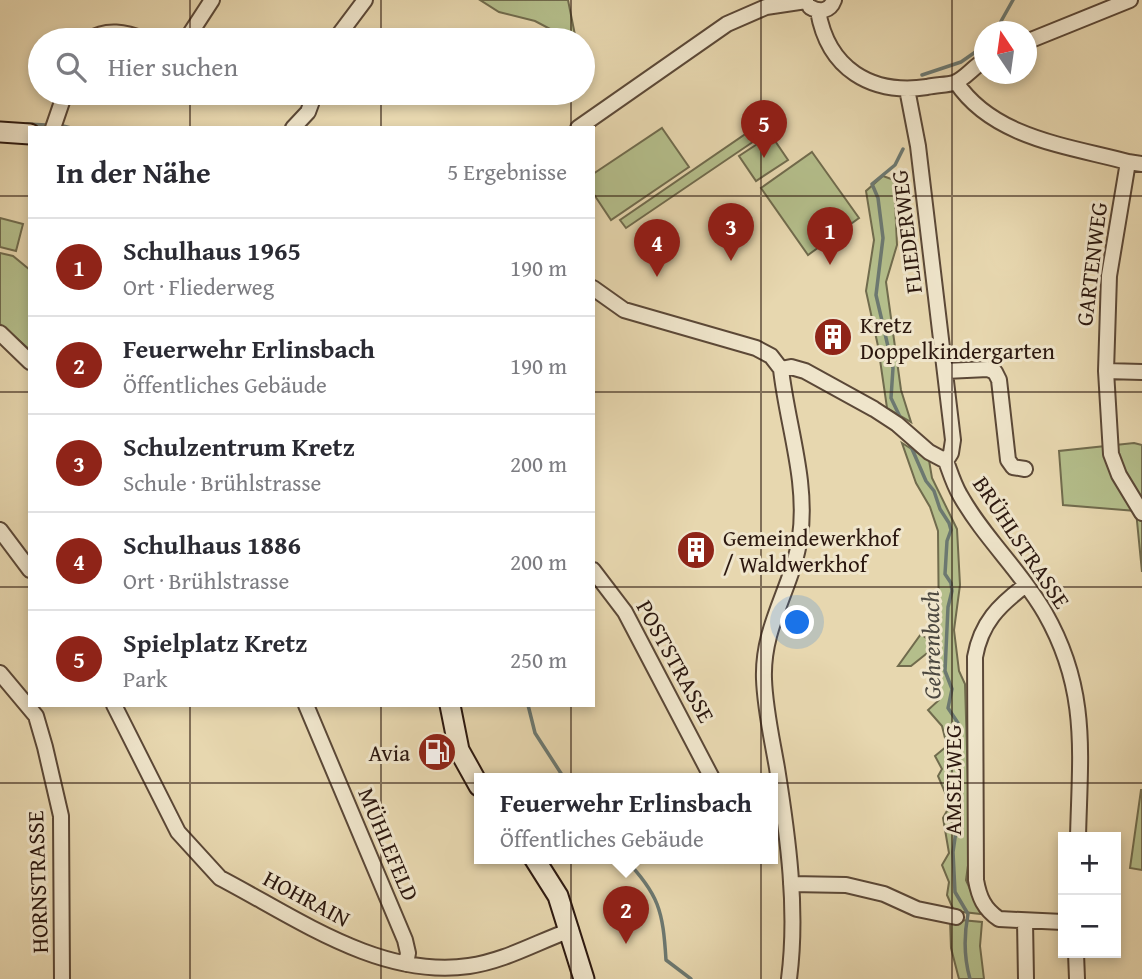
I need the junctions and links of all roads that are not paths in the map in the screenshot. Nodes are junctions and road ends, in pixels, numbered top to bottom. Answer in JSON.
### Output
{"nodes":[{"id":1,"x":212,"y":0,"type":"edge"},
{"id":2,"x":365,"y":0,"type":"edge"},
{"id":3,"x":834,"y":0,"type":"edge"},
{"id":4,"x":1130,"y":0,"type":"edge"},
{"id":5,"x":810,"y":4,"type":"edge"},
{"id":6,"x":194,"y":28,"type":"edge"},
{"id":7,"x":344,"y":28,"type":"edge"},
{"id":8,"x":1037,"y":39,"type":"edge"},
{"id":9,"x":974,"y":69,"type":"edge"},
{"id":10,"x":956,"y":82,"type":"junction"},
{"id":11,"x":907,"y":89,"type":"junction"},
{"id":12,"x":61,"y":105,"type":"edge"},
{"id":13,"x":311,"y":105,"type":"edge"},
{"id":14,"x":54,"y":126,"type":"edge"},
{"id":15,"x":295,"y":126,"type":"edge"},
{"id":16,"x":581,"y":126,"type":"edge"},
{"id":17,"x":0,"y":132,"type":"edge"},
{"id":18,"x":28,"y":134,"type":"edge"},
{"id":19,"x":1135,"y":163,"type":"edge"},
{"id":20,"x":595,"y":289,"type":"edge"},
{"id":21,"x":0,"y":333,"type":"edge"},
{"id":22,"x":28,"y":360,"type":"edge"},
{"id":23,"x":781,"y":369,"type":"junction"},
{"id":24,"x":945,"y":371,"type":"junction"},
{"id":25,"x":1105,"y":371,"type":"junction"},
{"id":26,"x":1142,"y":372,"type":"edge"},
{"id":27,"x":946,"y":461,"type":"junction"},
{"id":28,"x":1025,"y":469,"type":"dead end"},
{"id":29,"x":1142,"y":513,"type":"edge"},
{"id":30,"x":0,"y":530,"type":"edge"},
{"id":31,"x":28,"y":567,"type":"edge"},
{"id":32,"x":595,"y":573,"type":"edge"},
{"id":33,"x":1026,"y":585,"type":"junction"},
{"id":34,"x":0,"y":674,"type":"edge"},
{"id":35,"x":28,"y":707,"type":"edge"},
{"id":36,"x":28,"y":707,"type":"edge"},
{"id":37,"x":115,"y":707,"type":"edge"},
{"id":38,"x":307,"y":707,"type":"edge"},
{"id":39,"x":450,"y":707,"type":"edge"},
{"id":40,"x":709,"y":773,"type":"edge"},
{"id":41,"x":774,"y":773,"type":"edge"},
{"id":42,"x":474,"y":777,"type":"edge"},
{"id":43,"x":778,"y":812,"type":"edge"},
{"id":44,"x":1078,"y":832,"type":"edge"},
{"id":45,"x":538,"y":864,"type":"edge"},
{"id":46,"x":791,"y":884,"type":"junction"},
{"id":47,"x":956,"y":917,"type":"dead end"},
{"id":48,"x":1025,"y":921,"type":"junction"},
{"id":49,"x":1058,"y":922,"type":"edge"},
{"id":50,"x":570,"y":930,"type":"junction"},
{"id":51,"x":1076,"y":958,"type":"edge"},
{"id":52,"x":406,"y":964,"type":"junction"},
{"id":53,"x":62,"y":979,"type":"edge"},
{"id":54,"x":584,"y":979,"type":"edge"},
{"id":55,"x":789,"y":979,"type":"edge"},
{"id":56,"x":1026,"y":979,"type":"edge"},
{"id":57,"x":1077,"y":979,"type":"edge"}],
"edges":[{"from":1,"to":6,"type":"street"},
{"from":2,"to":7,"type":"street"},
{"from":3,"to":5,"type":"street"},
{"from":4,"to":8,"type":"street"},
{"from":5,"to":11,"type":"street"},
{"from":5,"to":16,"type":"street"},
{"from":9,"to":10,"type":"street"},
{"from":10,"to":11,"type":"street"},
{"from":10,"to":19,"type":"street"},
{"from":11,"to":24,"type":"street","name":"FLIEDERWEG"},
{"from":12,"to":14,"type":"street"},
{"from":13,"to":15,"type":"street"},
{"from":17,"to":18,"type":"main road"},
{"from":19,"to":25,"type":"street","name":"GARTENWEG"},
{"from":20,"to":23,"type":"street","name":"BRÜHLSTRASSE"},
{"from":21,"to":22,"type":"street"},
{"from":23,"to":27,"type":"street","name":"BRÜHLSTRASSE"},
{"from":23,"to":41,"type":"street"},
{"from":24,"to":27,"type":"street","name":"FLIEDERWEG"},
{"from":24,"to":28,"type":"street"},
{"from":25,"to":26,"type":"street"},
{"from":25,"to":29,"type":"street","name":"GARTENWEG"},
{"from":27,"to":33,"type":"street","name":"BRÜHLSTRASSE"},
{"from":30,"to":31,"type":"street"},
{"from":32,"to":40,"type":"street","name":"POSTSTRASSE"},
{"from":33,"to":44,"type":"street","name":"BRÜHLSTRASSE"},
{"from":33,"to":48,"type":"street","name":"AMSELWEG"},
{"from":34,"to":36,"type":"street","name":"HORNSTRASSE"},
{"from":35,"to":53,"type":"street","name":"HORNSTRASSE"},
{"from":37,"to":52,"type":"street","name":"HOHRAIN"},
{"from":38,"to":52,"type":"street","name":"MÜHLEFELD"},
{"from":39,"to":42,"type":"main road"},
{"from":43,"to":46,"type":"street"},
{"from":45,"to":50,"type":"main road"},
{"from":46,"to":47,"type":"street"},
{"from":46,"to":55,"type":"street"},
{"from":48,"to":49,"type":"street","name":"AMSELWEG"},
{"from":48,"to":56,"type":"street"},
{"from":50,"to":52,"type":"street","name":"HOHRAIN"},
{"from":50,"to":54,"type":"main road"},
{"from":51,"to":57,"type":"street"}]}
